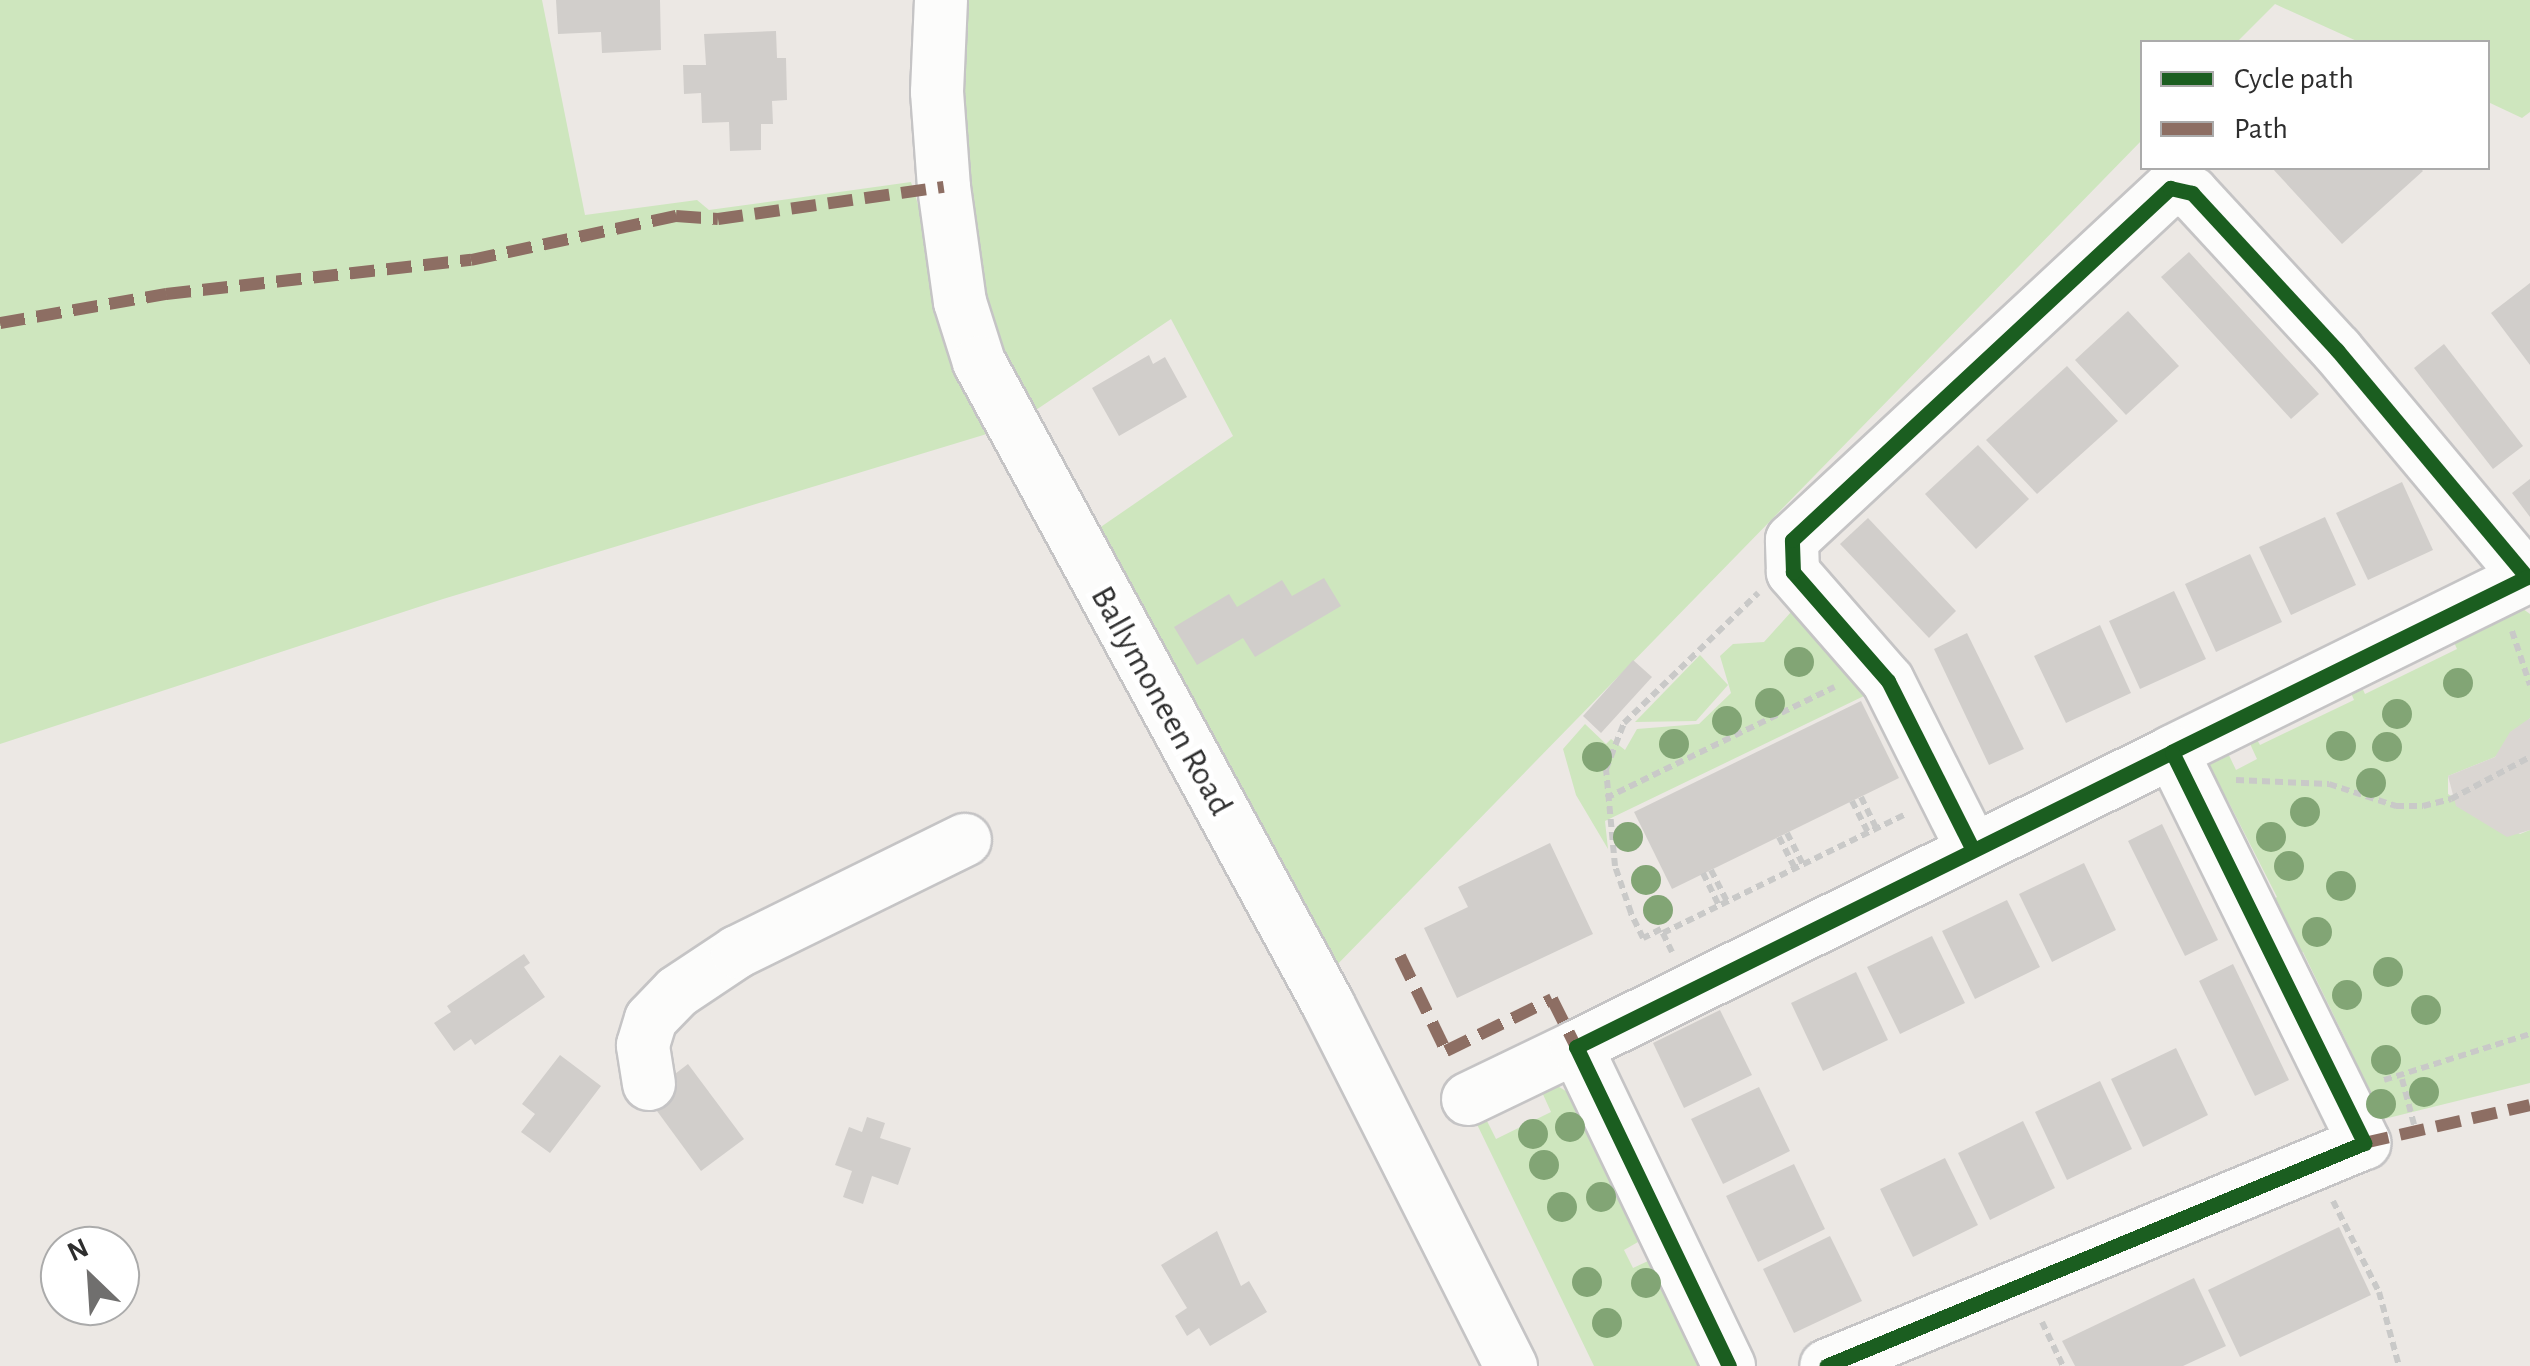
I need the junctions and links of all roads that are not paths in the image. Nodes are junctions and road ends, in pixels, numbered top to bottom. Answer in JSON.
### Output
{"nodes":[{"id":1,"x":941,"y":0,"type":"edge"},
{"id":2,"x":2528,"y":580,"type":"edge"},
{"id":3,"x":2183,"y":775,"type":"junction"},
{"id":4,"x":1962,"y":828,"type":"junction"},
{"id":5,"x":965,"y":840,"type":"dead end"},
{"id":6,"x":1576,"y":1047,"type":"junction"},
{"id":7,"x":648,"y":1084,"type":"dead end"},
{"id":8,"x":1468,"y":1099,"type":"dead end"},
{"id":9,"x":1512,"y":1366,"type":"edge"},
{"id":10,"x":1729,"y":1366,"type":"edge"},
{"id":11,"x":1826,"y":1366,"type":"edge"}],
"edges":[{"from":1,"to":9,"type":"street","name":"Ballymoneen Road"},
{"from":2,"to":3,"type":"street"},
{"from":2,"to":4,"type":"street"},
{"from":3,"to":4,"type":"street"},
{"from":3,"to":11,"type":"street"},
{"from":4,"to":6,"type":"street"},
{"from":5,"to":7,"type":"street"},
{"from":6,"to":8,"type":"street"},
{"from":6,"to":10,"type":"street"}]}
